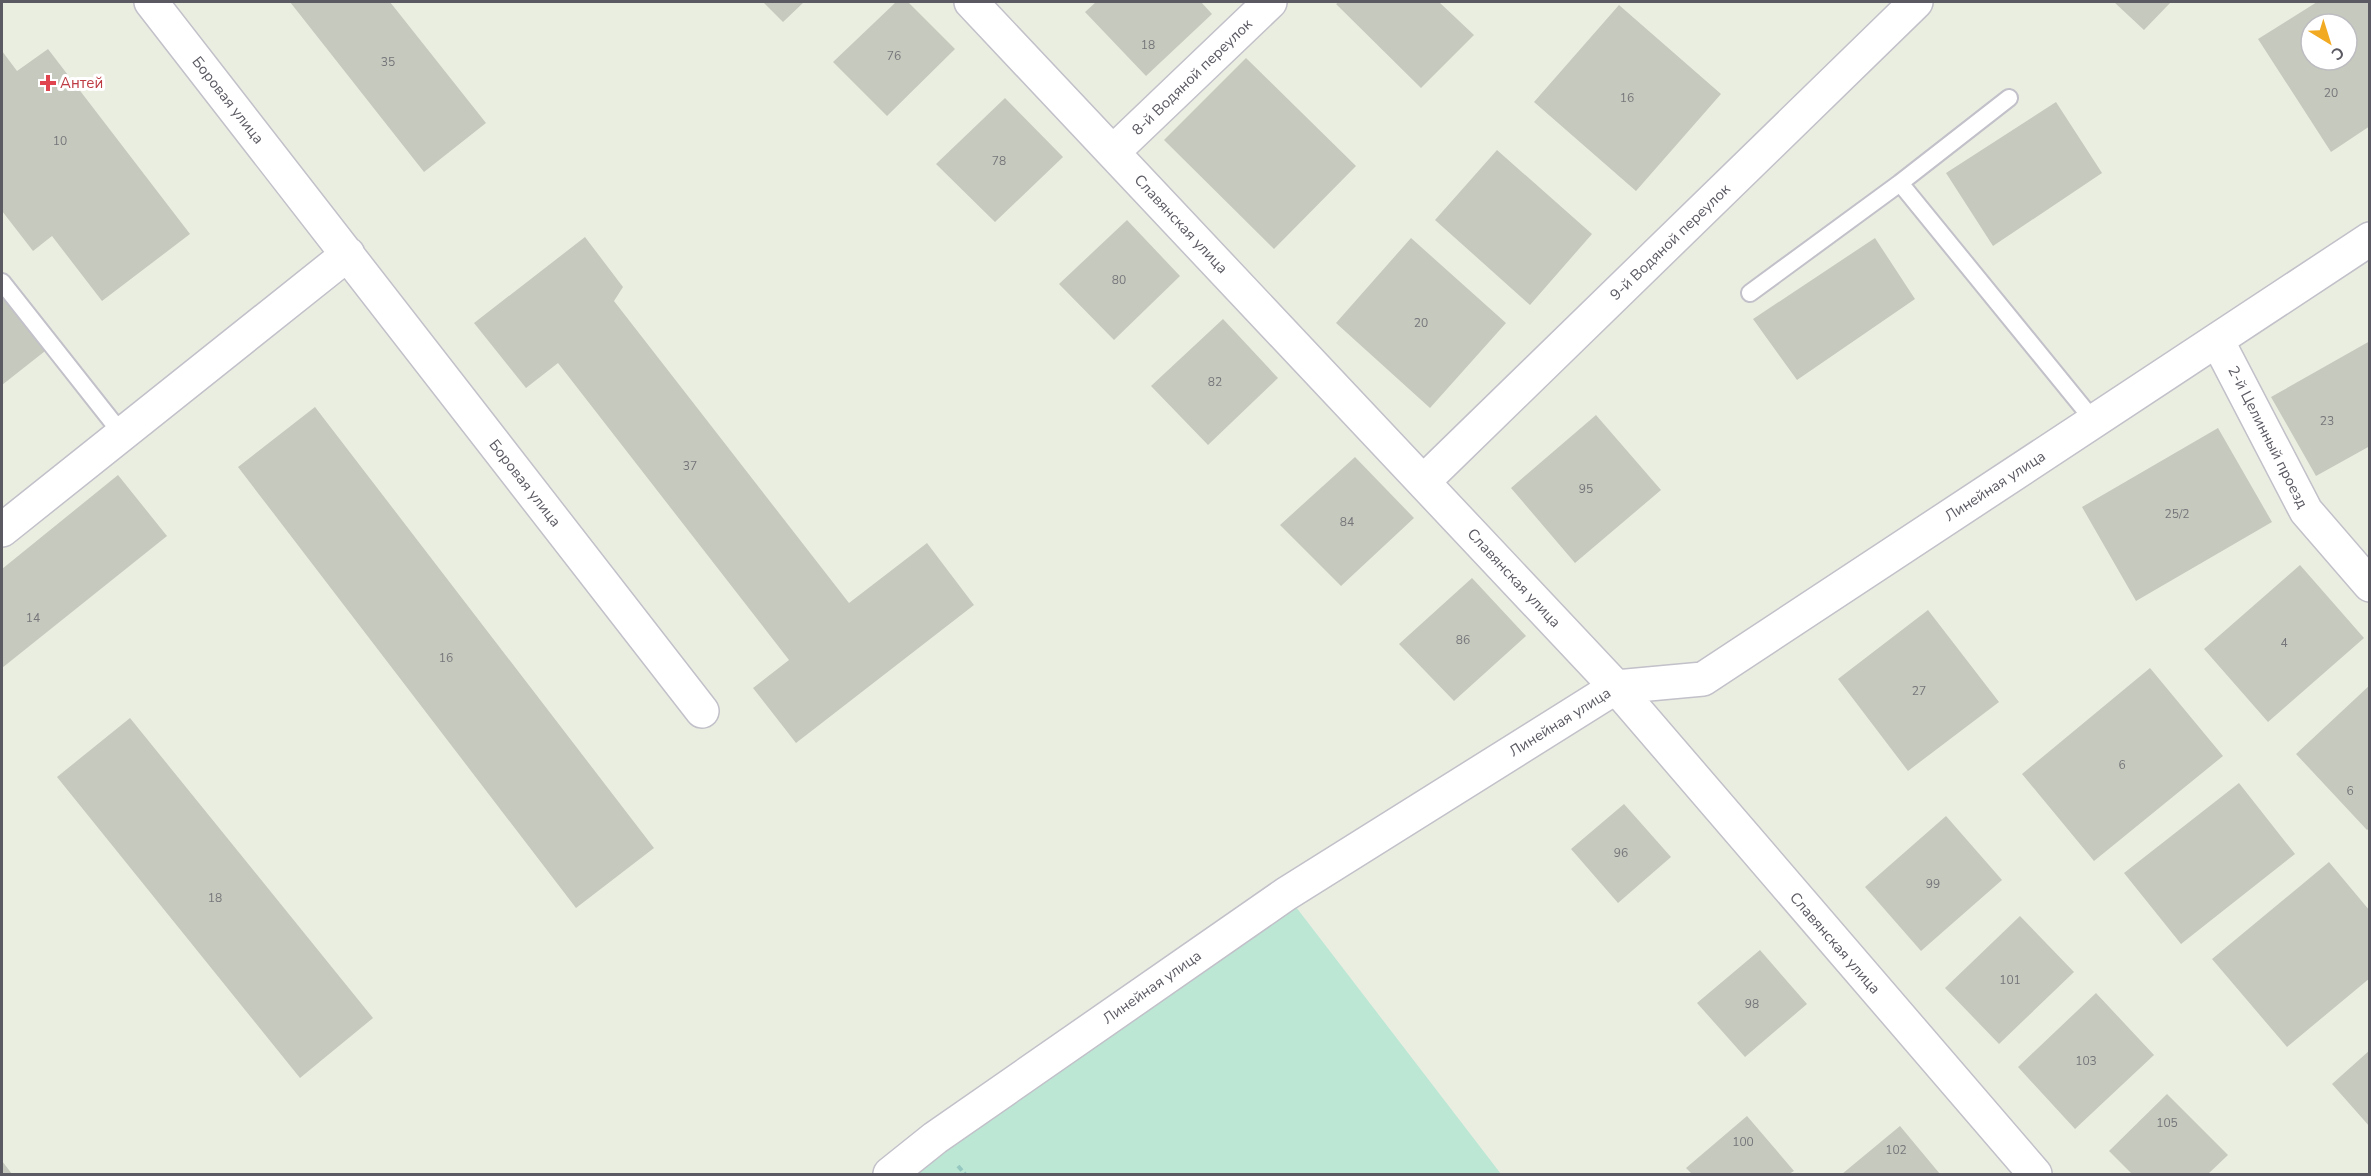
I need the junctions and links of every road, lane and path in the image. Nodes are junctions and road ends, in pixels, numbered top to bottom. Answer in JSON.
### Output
{"nodes":[{"id":1,"x":151,"y":2,"type":"edge"},
{"id":2,"x":971,"y":2,"type":"edge"},
{"id":3,"x":1270,"y":2,"type":"edge"},
{"id":4,"x":1916,"y":2,"type":"edge"},
{"id":5,"x":2009,"y":98,"type":"dead end"},
{"id":6,"x":1113,"y":152,"type":"junction"},
{"id":7,"x":1900,"y":183,"type":"junction"},
{"id":8,"x":2370,"y":239,"type":"edge"},
{"id":9,"x":348,"y":254,"type":"junction"},
{"id":10,"x":2,"y":282,"type":"edge"},
{"id":11,"x":1750,"y":293,"type":"dead end"},
{"id":12,"x":2217,"y":340,"type":"junction"},
{"id":13,"x":2094,"y":421,"type":"junction"},
{"id":14,"x":122,"y":434,"type":"junction"},
{"id":15,"x":1423,"y":482,"type":"junction"},
{"id":16,"x":2,"y":530,"type":"edge"},
{"id":17,"x":2370,"y":585,"type":"edge"},
{"id":18,"x":1616,"y":687,"type":"junction"},
{"id":19,"x":702,"y":711,"type":"dead end"},
{"id":20,"x":890,"y":1174,"type":"edge"},
{"id":21,"x":2035,"y":1174,"type":"edge"}],
"edges":[{"from":1,"to":9,"type":"street","name":"Боровая улица"},
{"from":2,"to":6,"type":"street","name":"Славянская улица"},
{"from":3,"to":6,"type":"street","name":"8-й Водяной переулок"},
{"from":4,"to":15,"type":"street","name":"9-й Водяной переулок"},
{"from":5,"to":7,"type":"lane"},
{"from":6,"to":15,"type":"street","name":"Славянская улица"},
{"from":7,"to":11,"type":"lane"},
{"from":7,"to":13,"type":"lane"},
{"from":8,"to":12,"type":"street","name":"Линейная улица"},
{"from":9,"to":14,"type":"street"},
{"from":9,"to":19,"type":"street","name":"Боровая улица"},
{"from":10,"to":14,"type":"lane"},
{"from":12,"to":13,"type":"street","name":"Линейная улица"},
{"from":12,"to":17,"type":"street","name":"2-й Целинный проезд"},
{"from":13,"to":18,"type":"street","name":"Линейная улица"},
{"from":14,"to":16,"type":"street"},
{"from":15,"to":18,"type":"street","name":"Славянская улица"},
{"from":18,"to":20,"type":"street","name":"Линейная улица"},
{"from":18,"to":21,"type":"street","name":"Славянская улица"}]}
